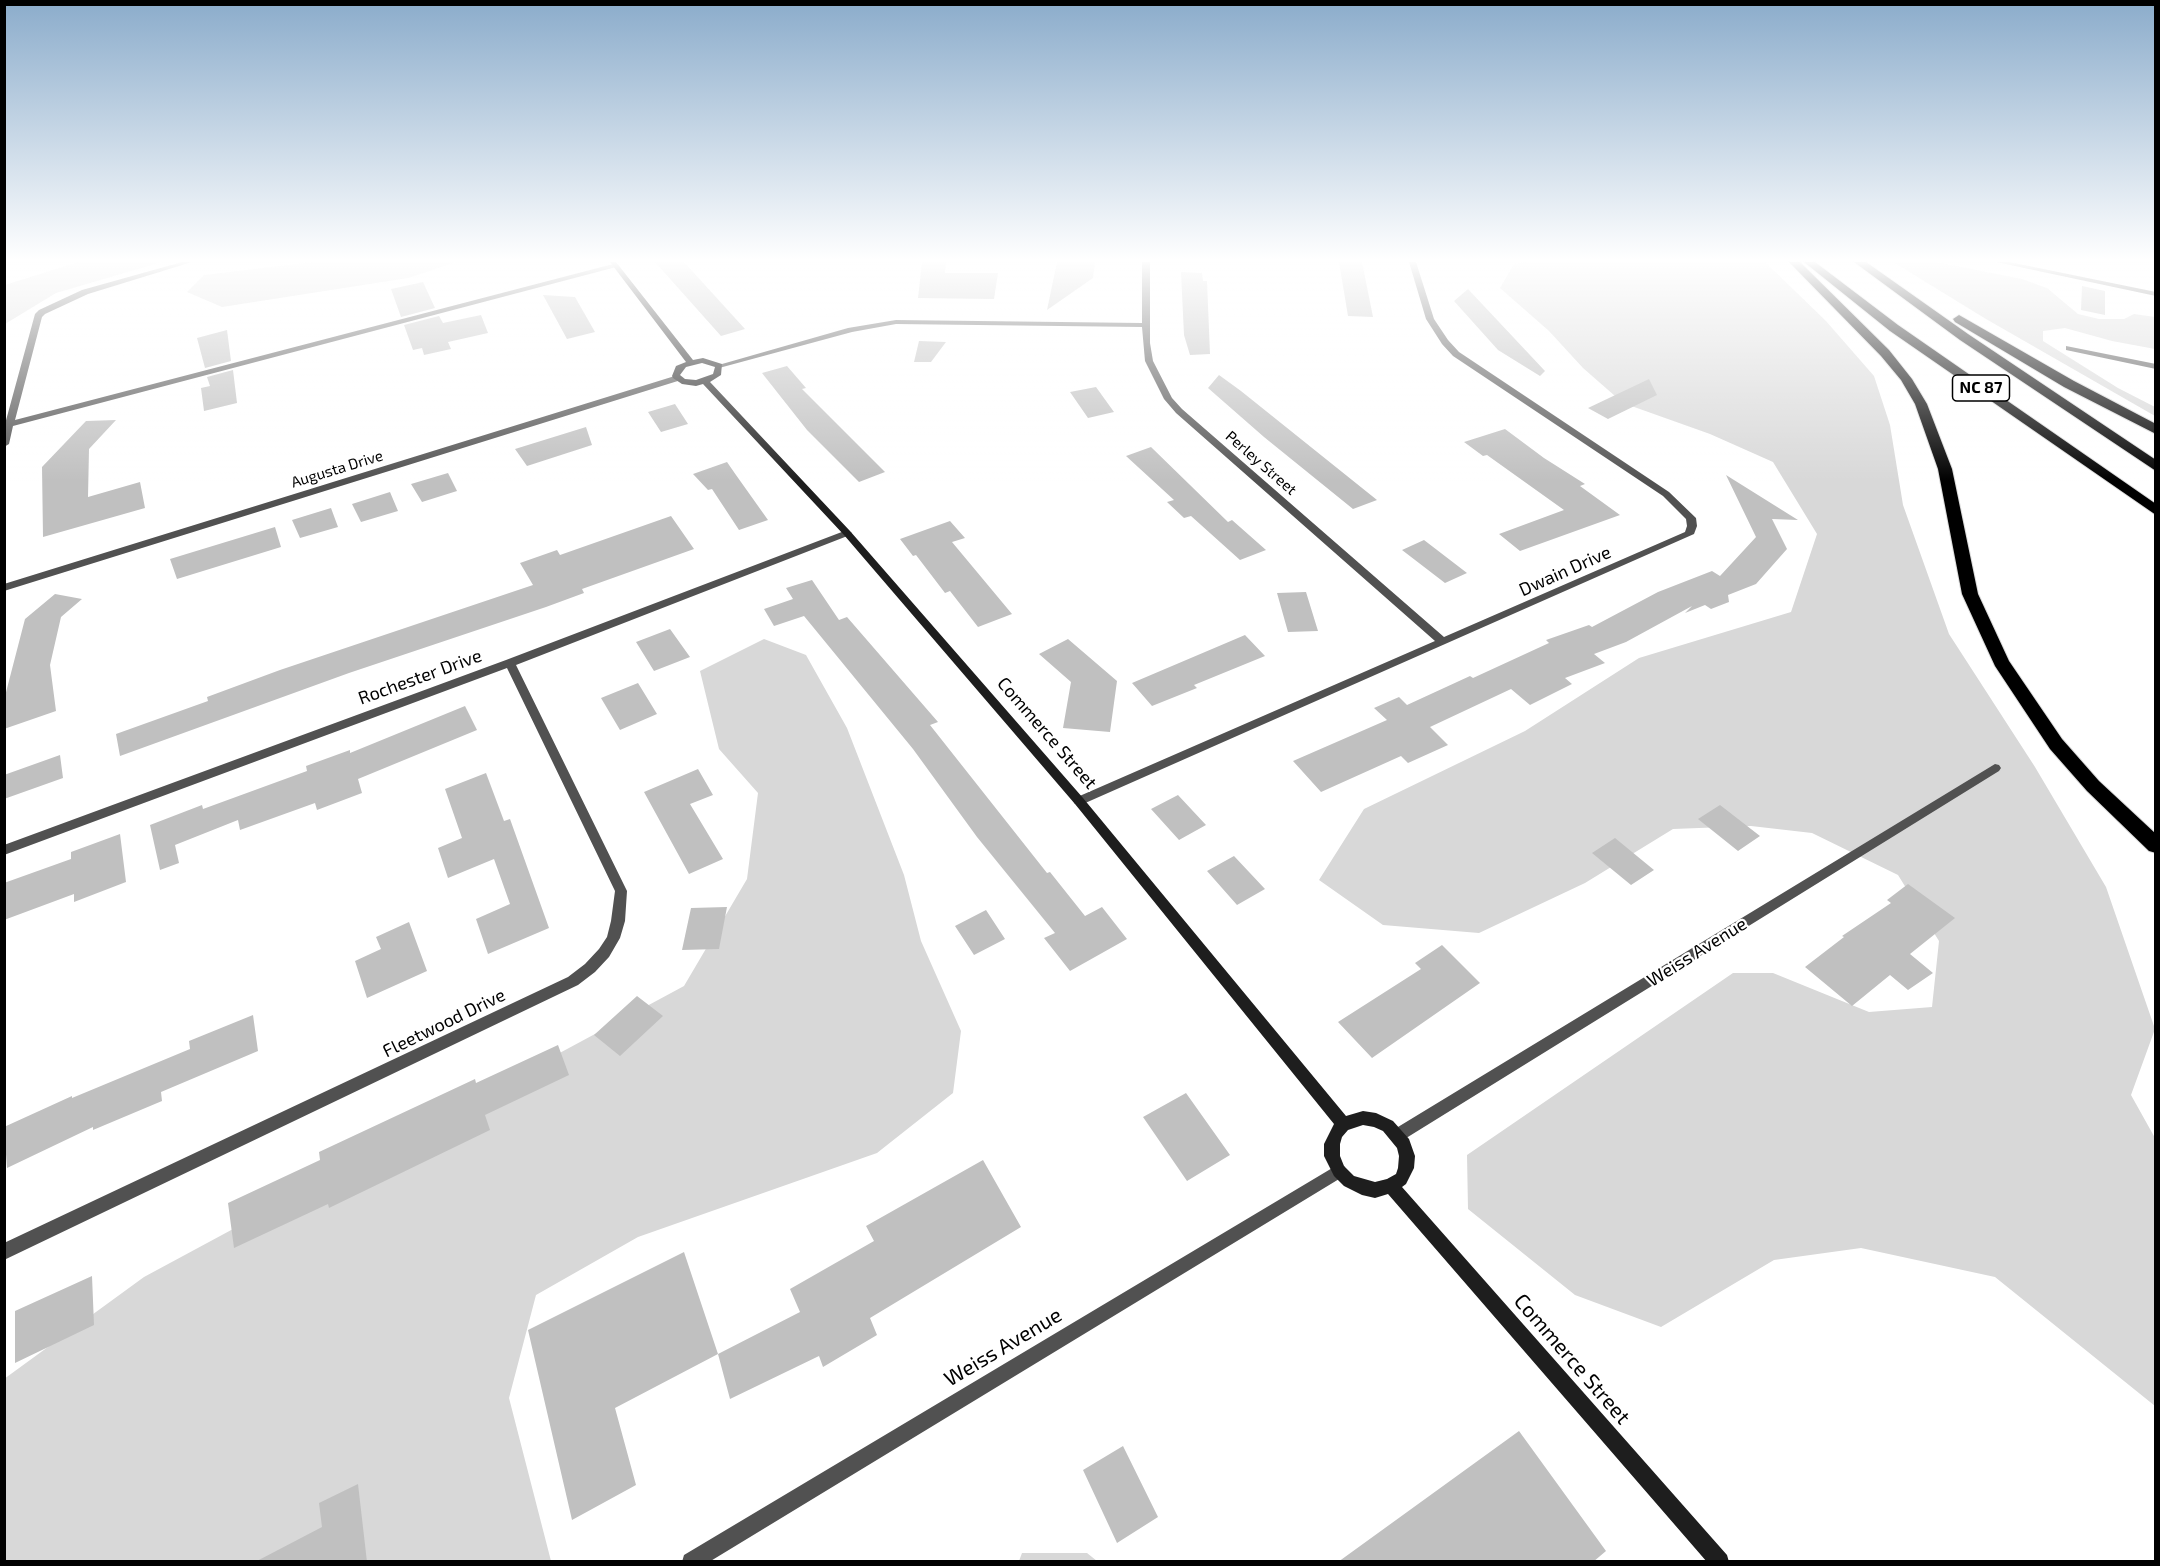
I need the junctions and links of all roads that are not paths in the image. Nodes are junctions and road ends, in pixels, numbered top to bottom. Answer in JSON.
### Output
{"nodes":[{"id":1,"x":33,"y":335,"type":"edge"},
{"id":2,"x":345,"y":335,"type":"edge"},
{"id":3,"x":669,"y":335,"type":"edge"},
{"id":4,"x":832,"y":335,"type":"edge"},
{"id":5,"x":1147,"y":335,"type":"edge"},
{"id":6,"x":1440,"y":335,"type":"edge"},
{"id":7,"x":1866,"y":335,"type":"edge"},
{"id":8,"x":1904,"y":335,"type":"edge"},
{"id":9,"x":1961,"y":335,"type":"edge"},
{"id":10,"x":1986,"y":335,"type":"edge"},
{"id":11,"x":2069,"y":348,"type":"dead end"},
{"id":12,"x":690,"y":362,"type":"junction"},
{"id":13,"x":719,"y":366,"type":"junction"},
{"id":14,"x":2156,"y":367,"type":"edge"},
{"id":15,"x":678,"y":378,"type":"junction"},
{"id":16,"x":705,"y":381,"type":"junction"},
{"id":17,"x":9,"y":424,"type":"junction"},
{"id":18,"x":2156,"y":430,"type":"edge"},
{"id":19,"x":4,"y":444,"type":"edge"},
{"id":20,"x":2156,"y":467,"type":"edge"},
{"id":21,"x":2156,"y":511,"type":"edge"},
{"id":22,"x":847,"y":533,"type":"junction"},
{"id":23,"x":4,"y":588,"type":"edge"},
{"id":24,"x":1443,"y":642,"type":"junction"},
{"id":25,"x":510,"y":663,"type":"junction"},
{"id":26,"x":1995,"y":768,"type":"dead end"},
{"id":27,"x":1078,"y":801,"type":"junction"},
{"id":28,"x":2156,"y":846,"type":"edge"},
{"id":29,"x":4,"y":850,"type":"edge"},
{"id":30,"x":1343,"y":1124,"type":"junction"},
{"id":31,"x":1398,"y":1135,"type":"junction"},
{"id":32,"x":1339,"y":1171,"type":"junction"},
{"id":33,"x":1391,"y":1186,"type":"junction"},
{"id":34,"x":4,"y":1252,"type":"edge"},
{"id":35,"x":691,"y":1562,"type":"edge"},
{"id":36,"x":1720,"y":1562,"type":"edge"}],
"edges":[{"from":1,"to":17,"type":"street"},
{"from":2,"to":17,"type":"street"},
{"from":3,"to":12,"type":"street"},
{"from":4,"to":13,"type":"street"},
{"from":5,"to":24,"type":"street","name":"Perley Street"},
{"from":6,"to":24,"type":"street","name":"Dwain Drive"},
{"from":7,"to":28,"type":"highway"},
{"from":8,"to":21,"type":"highway","number":"NC 87"},
{"from":9,"to":20,"type":"highway","number":"NC 87"},
{"from":10,"to":18,"type":"highway"},
{"from":11,"to":14,"type":"street"},
{"from":12,"to":13,"type":"street"},
{"from":12,"to":15,"type":"street"},
{"from":13,"to":16,"type":"street"},
{"from":15,"to":16,"type":"street"},
{"from":15,"to":23,"type":"street","name":"Augusta Drive"},
{"from":16,"to":22,"type":"street","name":"Commerce Street"},
{"from":17,"to":19,"type":"street"},
{"from":22,"to":25,"type":"street","name":"Rochester Drive"},
{"from":22,"to":27,"type":"street","name":"Commerce Street"},
{"from":24,"to":27,"type":"street","name":"Dwain Drive"},
{"from":25,"to":29,"type":"street","name":"Rochester Drive"},
{"from":25,"to":34,"type":"street","name":"Fleetwood Drive"},
{"from":26,"to":31,"type":"street","name":"Weiss Avenue"},
{"from":27,"to":30,"type":"street","name":"Commerce Street"},
{"from":30,"to":31,"type":"street"},
{"from":30,"to":32,"type":"street"},
{"from":31,"to":33,"type":"street"},
{"from":32,"to":33,"type":"street"},
{"from":32,"to":35,"type":"street","name":"Weiss Avenue"},
{"from":33,"to":36,"type":"street","name":"Commerce Street"}]}
